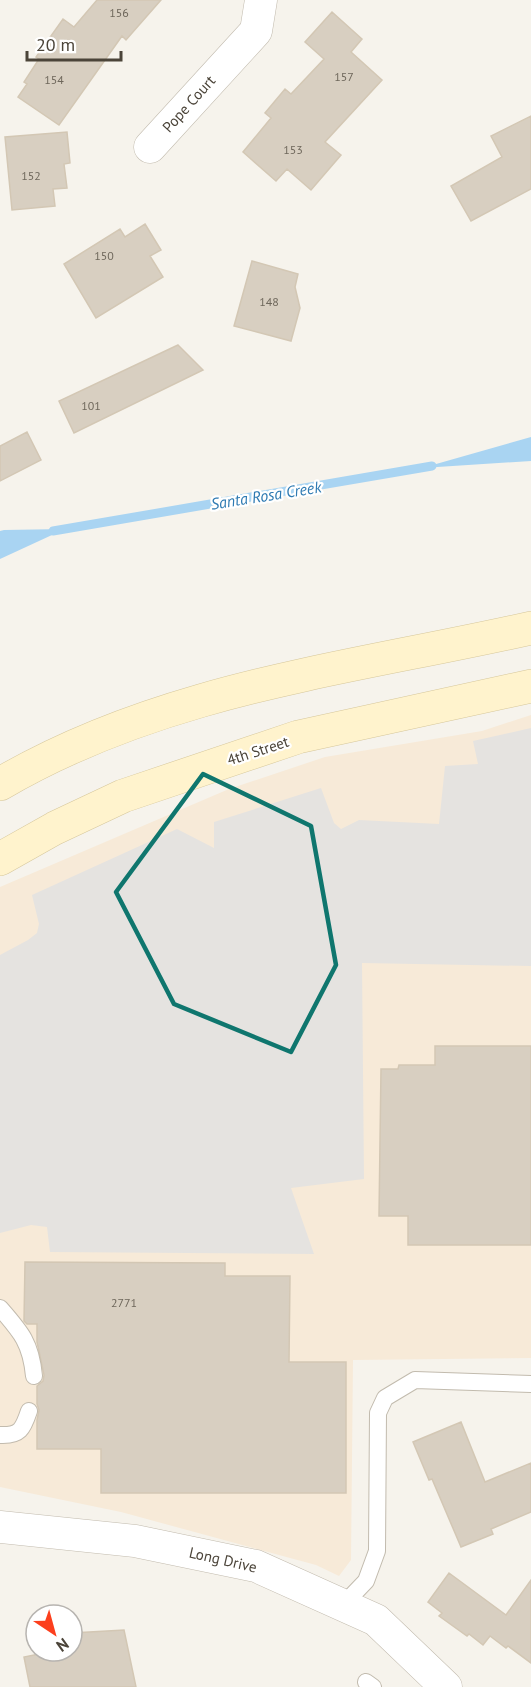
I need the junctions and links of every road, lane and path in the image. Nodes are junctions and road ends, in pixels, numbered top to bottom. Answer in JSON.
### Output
{"nodes":[{"id":1,"x":261,"y":0,"type":"edge"},
{"id":2,"x":150,"y":147,"type":"dead end"},
{"id":3,"x":531,"y":628,"type":"edge"},
{"id":4,"x":531,"y":686,"type":"edge"},
{"id":5,"x":0,"y":784,"type":"edge"},
{"id":6,"x":0,"y":860,"type":"edge"},
{"id":7,"x":0,"y":1308,"type":"edge"},
{"id":8,"x":34,"y":1376,"type":"dead end"},
{"id":9,"x":531,"y":1383,"type":"edge"},
{"id":10,"x":29,"y":1412,"type":"dead end"},
{"id":11,"x":0,"y":1435,"type":"edge"},
{"id":12,"x":0,"y":1527,"type":"edge"},
{"id":13,"x":343,"y":1605,"type":"junction"},
{"id":14,"x":446,"y":1687,"type":"edge"}],
"edges":[{"from":1,"to":2,"type":"street","name":"Pope Court"},
{"from":3,"to":5,"type":"main road"},
{"from":4,"to":6,"type":"main road","name":"4th Street"},
{"from":7,"to":8,"type":"lane"},
{"from":9,"to":13,"type":"lane"},
{"from":10,"to":11,"type":"lane"},
{"from":12,"to":13,"type":"street","name":"Long Drive"},
{"from":13,"to":14,"type":"street","name":"Long Drive"}]}
